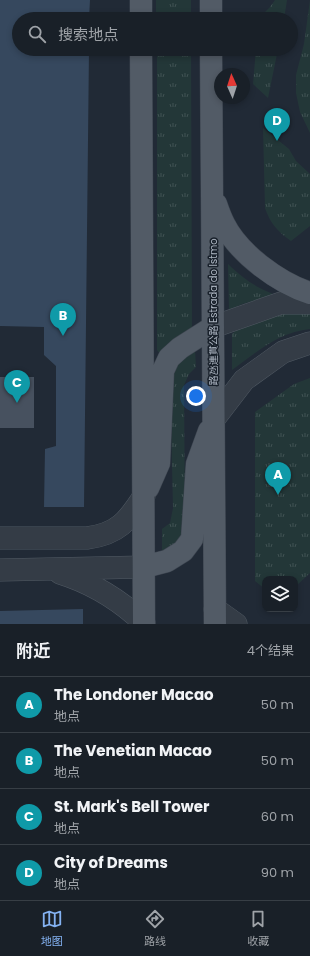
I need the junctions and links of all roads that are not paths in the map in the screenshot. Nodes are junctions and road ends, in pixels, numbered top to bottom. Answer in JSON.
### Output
{"nodes":[{"id":1,"x":140,"y":0,"type":"edge"},
{"id":2,"x":211,"y":0,"type":"edge"},
{"id":3,"x":141,"y":12,"type":"edge"},
{"id":4,"x":211,"y":12,"type":"edge"},
{"id":5,"x":141,"y":56,"type":"edge"},
{"id":6,"x":211,"y":56,"type":"edge"},
{"id":7,"x":212,"y":195,"type":"junction"},
{"id":8,"x":310,"y":293,"type":"edge"},
{"id":9,"x":310,"y":303,"type":"edge"},
{"id":10,"x":213,"y":327,"type":"junction"},
{"id":11,"x":310,"y":343,"type":"edge"},
{"id":12,"x":214,"y":418,"type":"junction"},
{"id":13,"x":144,"y":496,"type":"junction"},
{"id":14,"x":0,"y":538,"type":"edge"},
{"id":15,"x":144,"y":567,"type":"junction"},
{"id":16,"x":36,"y":569,"type":"junction"},
{"id":17,"x":1,"y":575,"type":"edge"},
{"id":18,"x":215,"y":617,"type":"edge"},
{"id":19,"x":144,"y":624,"type":"edge"},
{"id":20,"x":236,"y":624,"type":"edge"}],
"edges":[{"from":1,"to":3,"type":"main road"},
{"from":2,"to":4,"type":"main road"},
{"from":5,"to":13,"type":"main road"},
{"from":6,"to":7,"type":"main road","name":"路氹連貫公路 Estrada do Istmo"},
{"from":7,"to":8,"type":"main road"},
{"from":7,"to":10,"type":"main road","name":"路氹連貫公路 Estrada do Istmo"},
{"from":9,"to":10,"type":"street"},
{"from":10,"to":12,"type":"main road","name":"路氹連貫公路 Estrada do Istmo"},
{"from":10,"to":13,"type":"main road"},
{"from":11,"to":12,"type":"street"},
{"from":12,"to":15,"type":"main road"},
{"from":12,"to":18,"type":"main road","name":"路氹連貫公路 Estrada do Istmo"},
{"from":13,"to":14,"type":"street"},
{"from":13,"to":15,"type":"main road"},
{"from":14,"to":17,"type":"street"},
{"from":15,"to":16,"type":"street"},
{"from":15,"to":19,"type":"main road"},
{"from":16,"to":17,"type":"street"},
{"from":16,"to":19,"type":"street"},
{"from":18,"to":20,"type":"street"}]}
